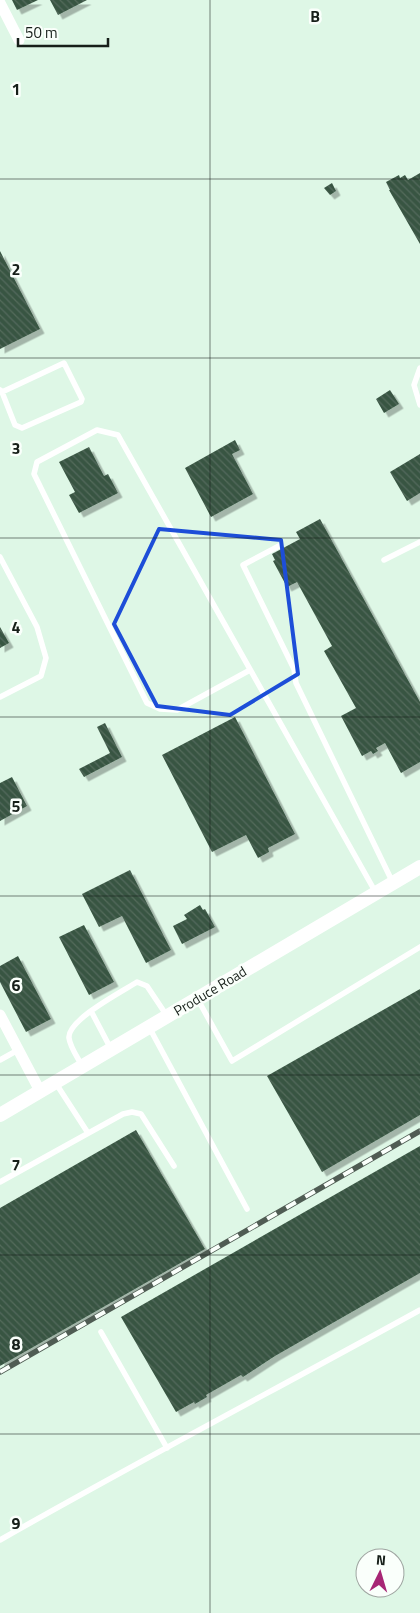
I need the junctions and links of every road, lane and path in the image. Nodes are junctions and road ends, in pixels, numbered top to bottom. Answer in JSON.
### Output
{"nodes":[{"id":1,"x":0,"y":2,"type":"edge"},
{"id":2,"x":19,"y":40,"type":"dead end"},
{"id":3,"x":420,"y":368,"type":"edge"},
{"id":4,"x":1,"y":391,"type":"edge"},
{"id":5,"x":420,"y":405,"type":"edge"},
{"id":6,"x":420,"y":542,"type":"edge"},
{"id":7,"x":279,"y":546,"type":"dead end"},
{"id":8,"x":0,"y":557,"type":"edge"},
{"id":9,"x":384,"y":560,"type":"dead end"},
{"id":10,"x":250,"y":670,"type":"junction"},
{"id":11,"x":0,"y":697,"type":"edge"},
{"id":12,"x":420,"y":866,"type":"edge"},
{"id":13,"x":393,"y":883,"type":"junction"},
{"id":14,"x":376,"y":893,"type":"junction"},
{"id":15,"x":420,"y":947,"type":"edge"},
{"id":16,"x":198,"y":998,"type":"junction"},
{"id":17,"x":91,"y":1012,"type":"junction"},
{"id":18,"x":0,"y":1015,"type":"edge"},
{"id":19,"x":167,"y":1016,"type":"junction"},
{"id":20,"x":149,"y":1027,"type":"junction"},
{"id":21,"x":111,"y":1049,"type":"junction"},
{"id":22,"x":18,"y":1050,"type":"junction"},
{"id":23,"x":0,"y":1060,"type":"edge"},
{"id":24,"x":82,"y":1066,"type":"junction"},
{"id":25,"x":55,"y":1082,"type":"junction"},
{"id":26,"x":40,"y":1091,"type":"junction"},
{"id":27,"x":0,"y":1115,"type":"edge"},
{"id":28,"x":88,"y":1133,"type":"junction"},
{"id":29,"x":174,"y":1166,"type":"dead end"},
{"id":30,"x":0,"y":1182,"type":"edge"},
{"id":31,"x":247,"y":1208,"type":"dead end"},
{"id":32,"x":420,"y":1310,"type":"edge"},
{"id":33,"x":101,"y":1332,"type":"dead end"},
{"id":34,"x":167,"y":1448,"type":"junction"},
{"id":35,"x":0,"y":1540,"type":"edge"}],
"edges":[{"from":1,"to":2,"type":"street"},
{"from":3,"to":5,"type":"lane"},
{"from":4,"to":4,"type":"lane"},
{"from":6,"to":9,"type":"lane"},
{"from":7,"to":13,"type":"lane"},
{"from":8,"to":11,"type":"lane"},
{"from":10,"to":10,"type":"lane"},
{"from":10,"to":14,"type":"lane"},
{"from":12,"to":13,"type":"street","name":"Produce Road"},
{"from":13,"to":14,"type":"street","name":"Produce Road"},
{"from":14,"to":16,"type":"street","name":"Produce Road"},
{"from":15,"to":16,"type":"lane"},
{"from":16,"to":19,"type":"street","name":"Produce Road"},
{"from":17,"to":19,"type":"lane"},
{"from":17,"to":21,"type":"lane"},
{"from":17,"to":24,"type":"lane"},
{"from":18,"to":22,"type":"street"},
{"from":19,"to":20,"type":"street","name":"Produce Road"},
{"from":20,"to":21,"type":"street","name":"Produce Road"},
{"from":20,"to":31,"type":"lane"},
{"from":21,"to":24,"type":"street","name":"Produce Road"},
{"from":22,"to":23,"type":"lane"},
{"from":22,"to":26,"type":"street"},
{"from":24,"to":25,"type":"street","name":"Produce Road"},
{"from":25,"to":26,"type":"street","name":"Produce Road"},
{"from":25,"to":28,"type":"lane"},
{"from":26,"to":27,"type":"street","name":"Produce Road"},
{"from":28,"to":29,"type":"lane"},
{"from":28,"to":30,"type":"lane"},
{"from":32,"to":34,"type":"lane"},
{"from":33,"to":34,"type":"lane"},
{"from":34,"to":35,"type":"lane"}]}
